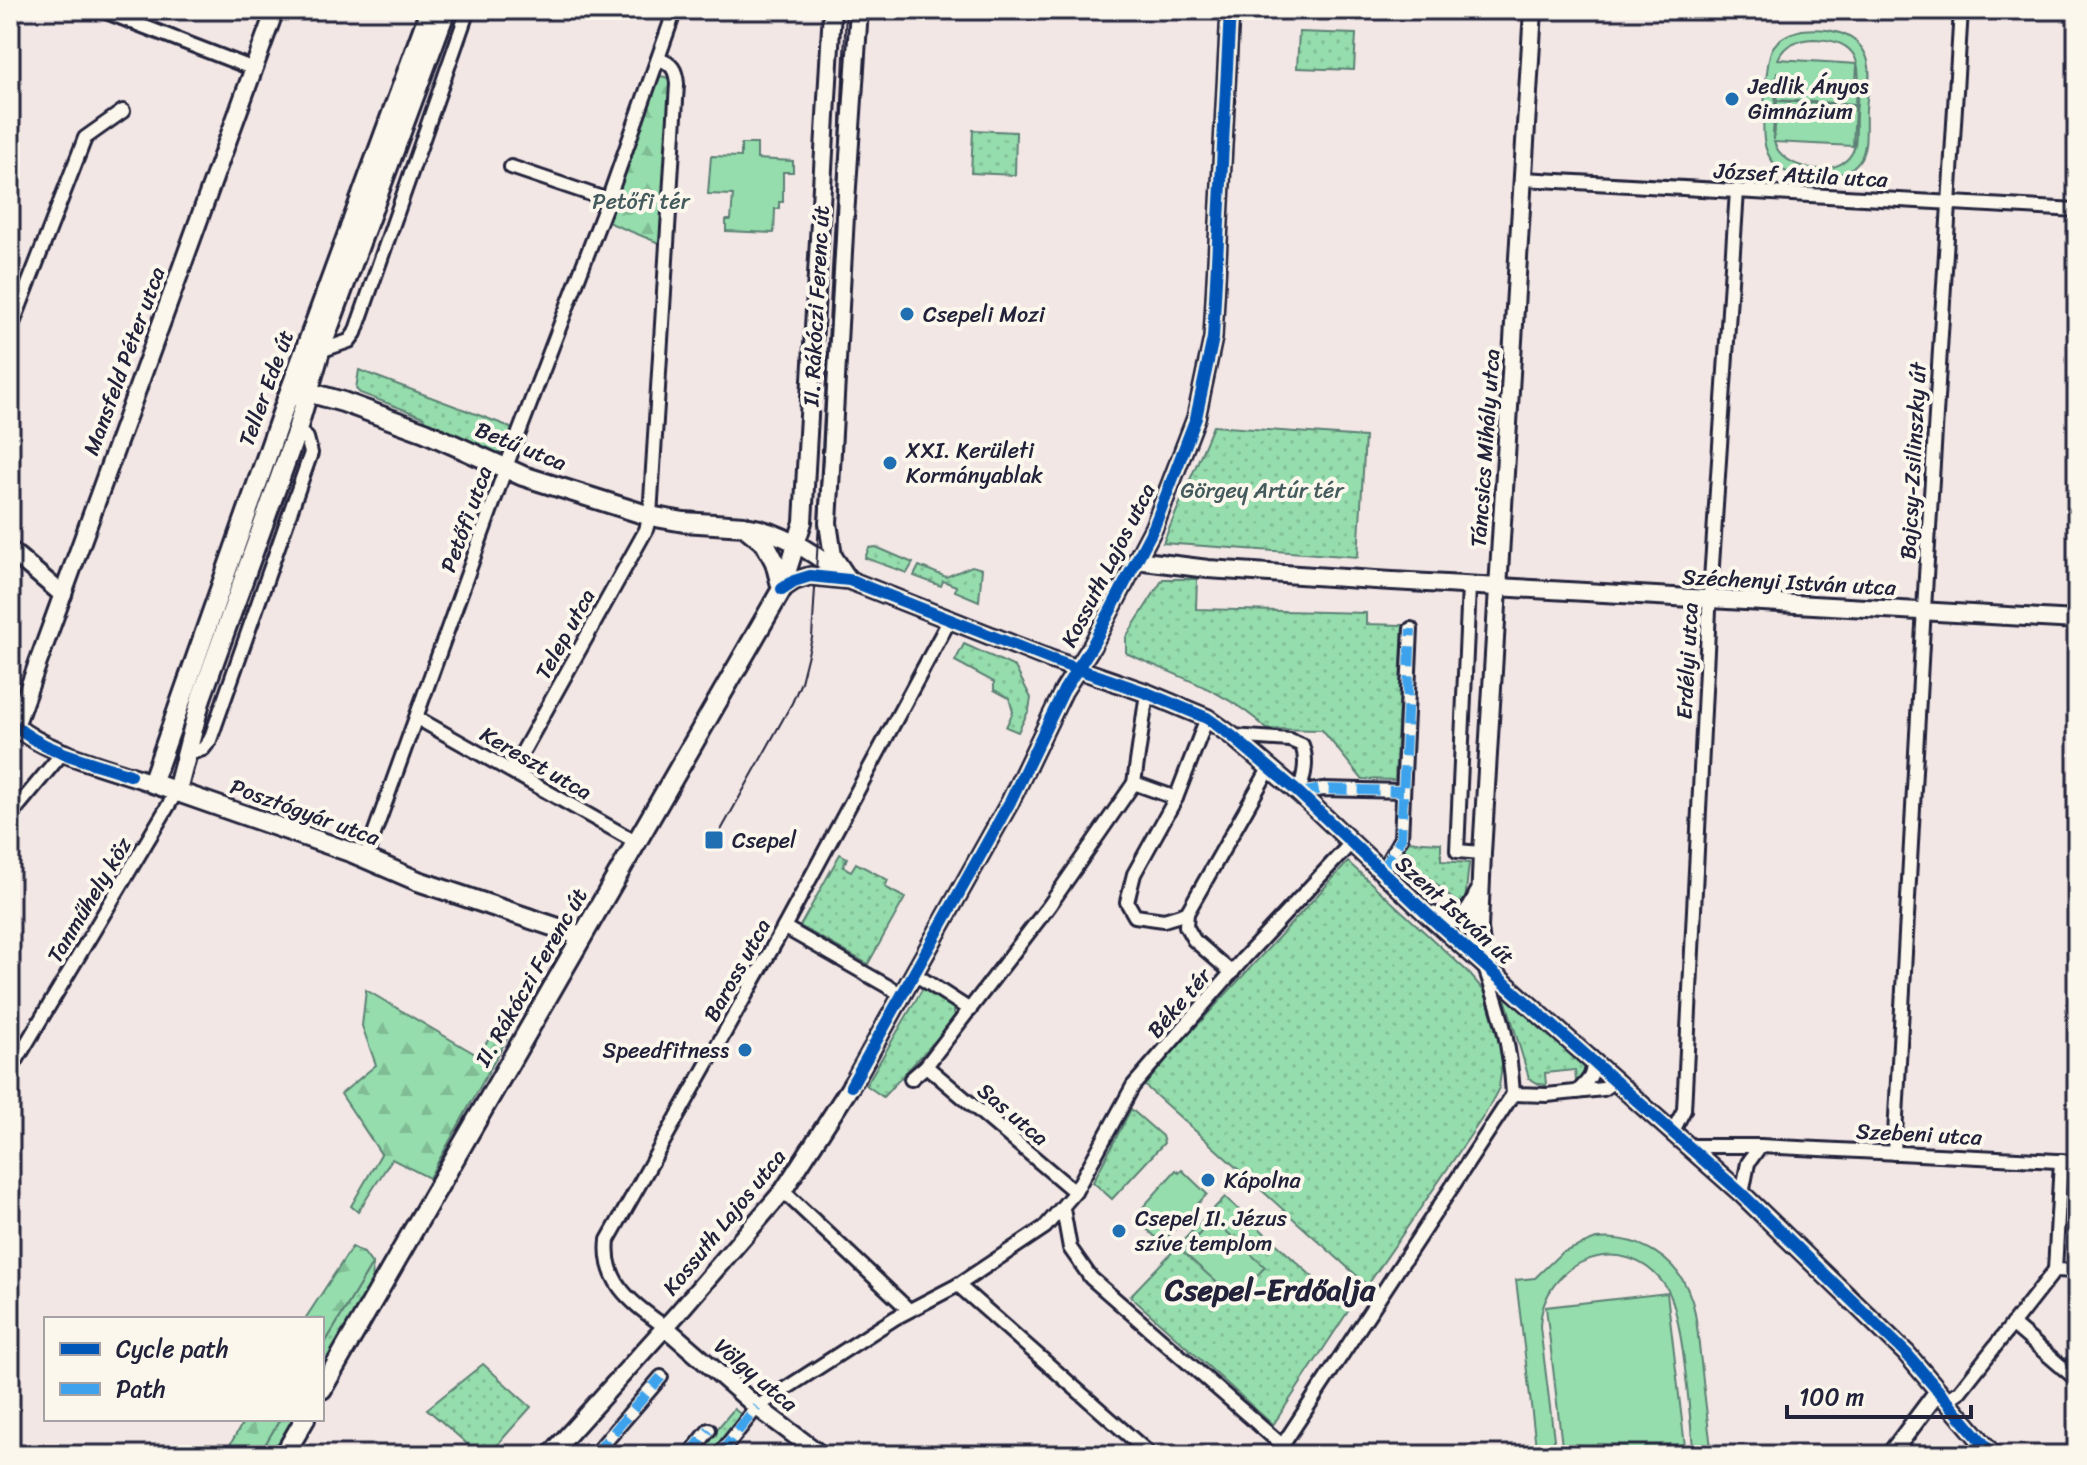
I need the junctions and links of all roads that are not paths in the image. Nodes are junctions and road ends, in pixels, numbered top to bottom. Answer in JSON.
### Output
{"nodes":[{"id":1,"x":101,"y":10,"type":"edge"},
{"id":2,"x":275,"y":10,"type":"edge"},
{"id":3,"x":430,"y":10,"type":"edge"},
{"id":4,"x":446,"y":10,"type":"edge"},
{"id":5,"x":468,"y":10,"type":"edge"},
{"id":6,"x":675,"y":10,"type":"edge"},
{"id":7,"x":832,"y":10,"type":"edge"},
{"id":8,"x":859,"y":10,"type":"edge"},
{"id":9,"x":1230,"y":10,"type":"edge"},
{"id":10,"x":1533,"y":10,"type":"edge"},
{"id":11,"x":1961,"y":10,"type":"edge"},
{"id":12,"x":658,"y":59,"type":"junction"},
{"id":13,"x":254,"y":69,"type":"junction"},
{"id":14,"x":123,"y":111,"type":"dead end"},
{"id":15,"x":511,"y":167,"type":"dead end"},
{"id":16,"x":1523,"y":179,"type":"junction"},
{"id":17,"x":1737,"y":191,"type":"junction"},
{"id":18,"x":608,"y":200,"type":"junction"},
{"id":19,"x":1949,"y":204,"type":"junction"},
{"id":20,"x":2077,"y":210,"type":"edge"},
{"id":21,"x":10,"y":331,"type":"edge"},
{"id":22,"x":320,"y":351,"type":"junction"},
{"id":23,"x":308,"y":392,"type":"junction"},
{"id":24,"x":287,"y":399,"type":"junction"},
{"id":25,"x":505,"y":469,"type":"junction"},
{"id":26,"x":804,"y":502,"type":"junction"},
{"id":27,"x":650,"y":516,"type":"junction"},
{"id":28,"x":744,"y":526,"type":"junction"},
{"id":29,"x":771,"y":531,"type":"junction"},
{"id":30,"x":829,"y":535,"type":"junction"},
{"id":31,"x":804,"y":549,"type":"junction"},
{"id":32,"x":10,"y":550,"type":"edge"},
{"id":33,"x":1136,"y":560,"type":"junction"},
{"id":34,"x":849,"y":580,"type":"junction"},
{"id":35,"x":1469,"y":586,"type":"junction"},
{"id":36,"x":1499,"y":587,"type":"junction"},
{"id":37,"x":782,"y":589,"type":"junction"},
{"id":38,"x":63,"y":595,"type":"junction"},
{"id":39,"x":1710,"y":600,"type":"junction"},
{"id":40,"x":1924,"y":612,"type":"junction"},
{"id":41,"x":950,"y":619,"type":"junction"},
{"id":42,"x":2077,"y":620,"type":"edge"},
{"id":43,"x":1411,"y":629,"type":"dead end"},
{"id":44,"x":1078,"y":669,"type":"junction"},
{"id":45,"x":1147,"y":693,"type":"junction"},
{"id":46,"x":417,"y":718,"type":"junction"},
{"id":47,"x":1207,"y":718,"type":"junction"},
{"id":48,"x":15,"y":726,"type":"joint"},
{"id":49,"x":1232,"y":736,"type":"junction"},
{"id":50,"x":64,"y":751,"type":"junction"},
{"id":51,"x":1270,"y":767,"type":"junction"},
{"id":52,"x":512,"y":771,"type":"junction"},
{"id":53,"x":152,"y":783,"type":"junction"},
{"id":54,"x":1134,"y":783,"type":"junction"},
{"id":55,"x":177,"y":791,"type":"junction"},
{"id":56,"x":1403,"y":791,"type":"junction"},
{"id":57,"x":1299,"y":793,"type":"junction"},
{"id":58,"x":1176,"y":798,"type":"junction"},
{"id":59,"x":10,"y":816,"type":"edge"},
{"id":60,"x":636,"y":842,"type":"junction"},
{"id":61,"x":1351,"y":843,"type":"junction"},
{"id":62,"x":1482,"y":853,"type":"junction"},
{"id":63,"x":365,"y":859,"type":"junction"},
{"id":64,"x":1382,"y":871,"type":"junction"},
{"id":65,"x":1481,"y":889,"type":"junction"},
{"id":66,"x":1187,"y":913,"type":"junction"},
{"id":67,"x":1427,"y":914,"type":"junction"},
{"id":68,"x":784,"y":927,"type":"junction"},
{"id":69,"x":582,"y":936,"type":"junction"},
{"id":70,"x":1483,"y":962,"type":"junction"},
{"id":71,"x":913,"y":973,"type":"junction"},
{"id":72,"x":1232,"y":973,"type":"junction"},
{"id":73,"x":901,"y":994,"type":"junction"},
{"id":74,"x":970,"y":1010,"type":"junction"},
{"id":75,"x":1591,"y":1057,"type":"junction"},
{"id":76,"x":926,"y":1066,"type":"junction"},
{"id":77,"x":10,"y":1071,"type":"edge"},
{"id":78,"x":911,"y":1079,"type":"dead end"},
{"id":79,"x":1616,"y":1080,"type":"junction"},
{"id":80,"x":1577,"y":1092,"type":"junction"},
{"id":81,"x":1513,"y":1094,"type":"junction"},
{"id":82,"x":1673,"y":1131,"type":"junction"},
{"id":83,"x":1689,"y":1146,"type":"junction"},
{"id":84,"x":1760,"y":1146,"type":"junction"},
{"id":85,"x":1894,"y":1153,"type":"junction"},
{"id":86,"x":2061,"y":1161,"type":"junction"},
{"id":87,"x":2077,"y":1162,"type":"edge"},
{"id":88,"x":783,"y":1191,"type":"junction"},
{"id":89,"x":1075,"y":1192,"type":"junction"},
{"id":90,"x":1742,"y":1194,"type":"junction"},
{"id":91,"x":1063,"y":1209,"type":"junction"},
{"id":92,"x":2055,"y":1270,"type":"junction"},
{"id":93,"x":2077,"y":1271,"type":"edge"},
{"id":94,"x":958,"y":1285,"type":"junction"},
{"id":95,"x":909,"y":1310,"type":"junction"},
{"id":96,"x":2012,"y":1324,"type":"junction"},
{"id":97,"x":665,"y":1327,"type":"junction"},
{"id":98,"x":661,"y":1377,"type":"dead end"},
{"id":99,"x":2077,"y":1380,"type":"edge"},
{"id":100,"x":324,"y":1386,"type":"edge"},
{"id":101,"x":1942,"y":1396,"type":"junction"},
{"id":102,"x":757,"y":1407,"type":"junction"},
{"id":103,"x":304,"y":1421,"type":"edge"},
{"id":104,"x":709,"y":1430,"type":"dead end"},
{"id":105,"x":1279,"y":1450,"type":"edge"},
{"id":106,"x":284,"y":1455,"type":"edge"},
{"id":107,"x":550,"y":1455,"type":"edge"},
{"id":108,"x":594,"y":1455,"type":"edge"},
{"id":109,"x":689,"y":1455,"type":"edge"},
{"id":110,"x":719,"y":1455,"type":"edge"},
{"id":111,"x":821,"y":1455,"type":"edge"},
{"id":112,"x":1151,"y":1455,"type":"edge"},
{"id":113,"x":1890,"y":1455,"type":"edge"},
{"id":114,"x":1993,"y":1455,"type":"edge"}],
"edges":[{"from":1,"to":13,"type":"street"},
{"from":2,"to":13,"type":"street","name":"Mansfeld Péter utca"},
{"from":3,"to":24,"type":"main road","name":"Teller Ede út"},
{"from":4,"to":22,"type":"main road","name":"Teller Ede út"},
{"from":5,"to":22,"type":"street","name":"Teller Ede út"},
{"from":6,"to":12,"type":"street","name":"Petőfi utca"},
{"from":7,"to":26,"type":"street","name":"II. Rákóczi Ferenc út"},
{"from":8,"to":30,"type":"street","name":"II. Rákóczi Ferenc út"},
{"from":9,"to":33,"type":"street","name":"Kossuth Lajos utca"},
{"from":10,"to":16,"type":"street","name":"Táncsics Mihály utca"},
{"from":11,"to":19,"type":"street","name":"Bajcsy-Zsilinszky út"},
{"from":12,"to":18,"type":"street","name":"Petőfi utca"},
{"from":12,"to":27,"type":"street"},
{"from":13,"to":38,"type":"street","name":"Mansfeld Péter utca"},
{"from":14,"to":21,"type":"street"},
{"from":15,"to":18,"type":"street"},
{"from":16,"to":17,"type":"street","name":"József Attila utca"},
{"from":16,"to":36,"type":"street","name":"Táncsics Mihály utca"},
{"from":17,"to":19,"type":"street","name":"József Attila utca"},
{"from":17,"to":39,"type":"street","name":"Erdélyi utca"},
{"from":18,"to":25,"type":"street","name":"Petőfi utca"},
{"from":19,"to":20,"type":"street","name":"József Attila utca"},
{"from":19,"to":40,"type":"street","name":"Bajcsy-Zsilinszky út"},
{"from":22,"to":23,"type":"main road","name":"Teller Ede út"},
{"from":23,"to":24,"type":"main road"},
{"from":23,"to":25,"type":"main road","name":"Betű utca"},
{"from":23,"to":55,"type":"main road","name":"Teller Ede út"},
{"from":24,"to":53,"type":"main road","name":"Teller Ede út"},
{"from":25,"to":27,"type":"main road","name":"Betű utca"},
{"from":25,"to":46,"type":"street","name":"Petőfi utca"},
{"from":26,"to":29,"type":"street"},
{"from":26,"to":31,"type":"street","name":"II. Rákóczi Ferenc út"},
{"from":27,"to":28,"type":"main road","name":"Betű utca"},
{"from":27,"to":52,"type":"street","name":"Telep utca"},
{"from":28,"to":29,"type":"street","name":"Betű utca"},
{"from":28,"to":37,"type":"main road"},
{"from":29,"to":31,"type":"street","name":"Betű utca"},
{"from":30,"to":31,"type":"street","name":"II. Rákóczi Ferenc út"},
{"from":30,"to":34,"type":"street"},
{"from":31,"to":34,"type":"street","name":"Szent István út"},
{"from":31,"to":37,"type":"street","name":"II. Rákóczi Ferenc út"},
{"from":32,"to":38,"type":"street"},
{"from":33,"to":35,"type":"street"},
{"from":33,"to":44,"type":"street","name":"Kossuth Lajos utca"},
{"from":34,"to":37,"type":"street","name":"Szent István út"},
{"from":34,"to":41,"type":"street","name":"Szent István út"},
{"from":35,"to":36,"type":"street"},
{"from":35,"to":62,"type":"street"},
{"from":36,"to":39,"type":"street","name":"Széchenyi István utca"},
{"from":36,"to":62,"type":"street","name":"Táncsics Mihály utca"},
{"from":37,"to":60,"type":"main road","name":"II. Rákóczi Ferenc út"},
{"from":38,"to":48,"type":"street","name":"Mansfeld Péter utca"},
{"from":39,"to":40,"type":"street","name":"Széchenyi István utca"},
{"from":39,"to":82,"type":"street","name":"Erdélyi utca"},
{"from":40,"to":42,"type":"street","name":"Széchenyi István utca"},
{"from":40,"to":85,"type":"street","name":"Bajcsy-Zsilinszky út"},
{"from":41,"to":44,"type":"street","name":"Szent István út"},
{"from":41,"to":68,"type":"street","name":"Baross utca"},
{"from":43,"to":56,"type":"street"},
{"from":44,"to":45,"type":"street","name":"Szent István út"},
{"from":44,"to":71,"type":"street","name":"Kossuth Lajos utca"},
{"from":45,"to":47,"type":"street","name":"Szent István út"},
{"from":45,"to":54,"type":"street"},
{"from":46,"to":52,"type":"street","name":"Kereszt utca"},
{"from":46,"to":63,"type":"street","name":"Petőfi utca"},
{"from":47,"to":49,"type":"street","name":"Szent István út"},
{"from":47,"to":58,"type":"street"},
{"from":48,"to":50,"type":"street","name":"Posztógyár utca"},
{"from":49,"to":51,"type":"street","name":"Szent István út"},
{"from":49,"to":57,"type":"street"},
{"from":50,"to":53,"type":"street","name":"Posztógyár utca"},
{"from":50,"to":59,"type":"street"},
{"from":51,"to":57,"type":"street","name":"Szent István út"},
{"from":51,"to":66,"type":"street"},
{"from":52,"to":60,"type":"street","name":"Kereszt utca"},
{"from":53,"to":55,"type":"main road","name":"Posztógyár utca"},
{"from":54,"to":58,"type":"street"},
{"from":54,"to":74,"type":"street"},
{"from":55,"to":63,"type":"main road","name":"Posztógyár utca"},
{"from":55,"to":77,"type":"street","name":"Tanműhely köz"},
{"from":56,"to":57,"type":"street"},
{"from":56,"to":64,"type":"street"},
{"from":57,"to":61,"type":"street","name":"Szent István út"},
{"from":58,"to":66,"type":"street"},
{"from":60,"to":69,"type":"main road","name":"II. Rákóczi Ferenc út"},
{"from":61,"to":64,"type":"street","name":"Szent István út"},
{"from":61,"to":72,"type":"street","name":"Béke tér"},
{"from":62,"to":65,"type":"street","name":"Táncsics Mihály utca"},
{"from":63,"to":69,"type":"main road","name":"Posztógyár utca"},
{"from":64,"to":67,"type":"street","name":"Szent István út"},
{"from":65,"to":67,"type":"street"},
{"from":65,"to":70,"type":"street","name":"Táncsics Mihály utca"},
{"from":66,"to":72,"type":"street"},
{"from":67,"to":70,"type":"street","name":"Szent István út"},
{"from":68,"to":73,"type":"street"},
{"from":68,"to":97,"type":"street","name":"Baross utca"},
{"from":69,"to":100,"type":"main road","name":"II. Rákóczi Ferenc út"},
{"from":70,"to":75,"type":"street","name":"Szent István út"},
{"from":70,"to":81,"type":"street"},
{"from":71,"to":73,"type":"street","name":"Kossuth Lajos utca"},
{"from":71,"to":74,"type":"street"},
{"from":72,"to":89,"type":"street","name":"Béke tér"},
{"from":73,"to":88,"type":"street","name":"Kossuth Lajos utca"},
{"from":74,"to":76,"type":"street"},
{"from":75,"to":79,"type":"street","name":"Szent István út"},
{"from":75,"to":80,"type":"street"},
{"from":76,"to":78,"type":"street"},
{"from":76,"to":89,"type":"street","name":"Sas utca"},
{"from":79,"to":80,"type":"street"},
{"from":79,"to":82,"type":"street","name":"Szent István út"},
{"from":80,"to":81,"type":"street"},
{"from":81,"to":105,"type":"street"},
{"from":82,"to":83,"type":"street","name":"Szent István út"},
{"from":83,"to":84,"type":"street","name":"Szebeni utca"},
{"from":83,"to":90,"type":"street","name":"Szent István út"},
{"from":84,"to":85,"type":"street","name":"Szebeni utca"},
{"from":84,"to":90,"type":"street"},
{"from":85,"to":86,"type":"street","name":"Szebeni utca"},
{"from":86,"to":87,"type":"street","name":"Szebeni utca"},
{"from":86,"to":92,"type":"street"},
{"from":88,"to":95,"type":"street"},
{"from":88,"to":97,"type":"street","name":"Kossuth Lajos utca"},
{"from":89,"to":91,"type":"street","name":"Béke tér"},
{"from":90,"to":101,"type":"street","name":"Szent István út"},
{"from":91,"to":94,"type":"street","name":"Béke tér"},
{"from":91,"to":105,"type":"street"},
{"from":92,"to":93,"type":"street"},
{"from":92,"to":96,"type":"street"},
{"from":94,"to":95,"type":"street","name":"Béke tér"},
{"from":94,"to":112,"type":"street"},
{"from":95,"to":102,"type":"street","name":"Béke tér"},
{"from":96,"to":99,"type":"street"},
{"from":96,"to":101,"type":"street"},
{"from":97,"to":102,"type":"street","name":"Völgy utca"},
{"from":97,"to":107,"type":"street","name":"Kossuth Lajos utca"},
{"from":98,"to":108,"type":"street"},
{"from":101,"to":113,"type":"street"},
{"from":101,"to":114,"type":"street","name":"Szent István út"},
{"from":102,"to":110,"type":"street","name":"Béke tér"},
{"from":102,"to":111,"type":"street","name":"Völgy utca"},
{"from":103,"to":106,"type":"main road"},
{"from":104,"to":109,"type":"street"}]}
